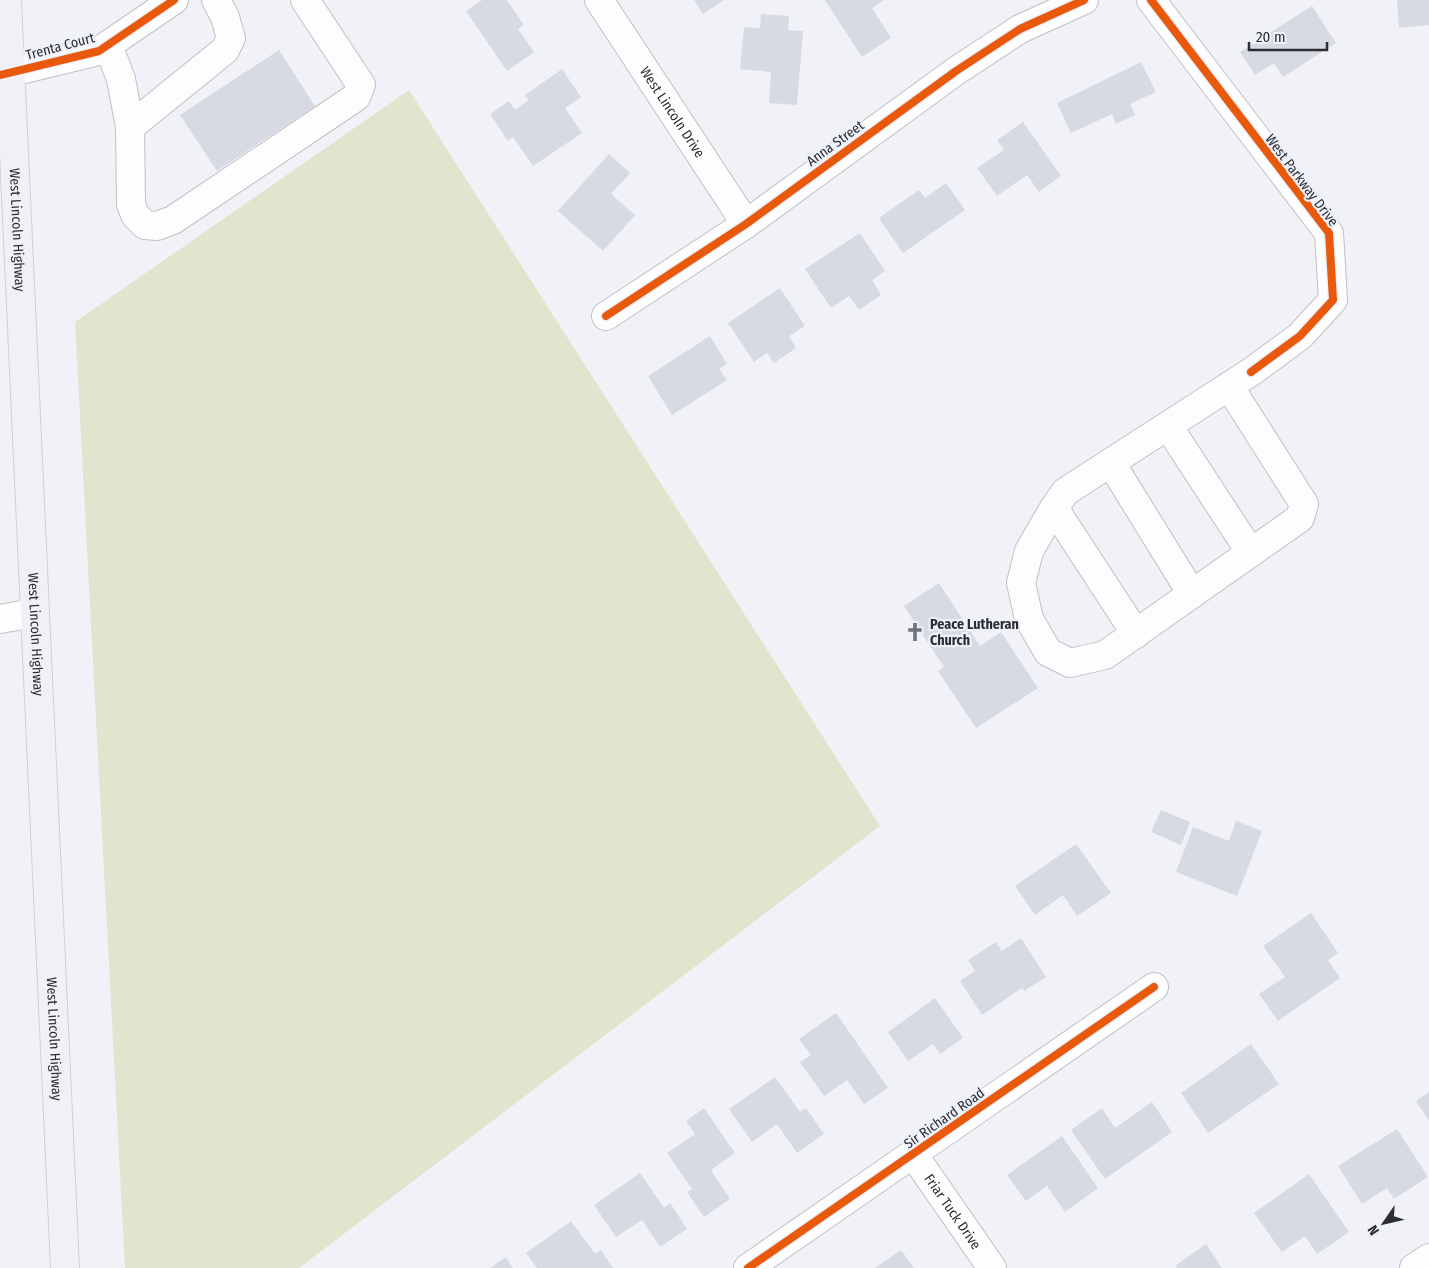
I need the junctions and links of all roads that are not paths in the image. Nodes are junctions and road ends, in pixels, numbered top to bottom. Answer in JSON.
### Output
{"nodes":[{"id":1,"x":7,"y":0,"type":"edge"},
{"id":2,"x":216,"y":0,"type":"edge"},
{"id":3,"x":305,"y":0,"type":"edge"},
{"id":4,"x":599,"y":0,"type":"edge"},
{"id":5,"x":1084,"y":0,"type":"edge"},
{"id":6,"x":1150,"y":0,"type":"edge"},
{"id":7,"x":160,"y":4,"type":"edge"},
{"id":8,"x":108,"y":44,"type":"junction"},
{"id":9,"x":5,"y":74,"type":"edge"},
{"id":10,"x":130,"y":127,"type":"junction"},
{"id":11,"x":746,"y":224,"type":"junction"},
{"id":12,"x":606,"y":316,"type":"dead end"},
{"id":13,"x":1240,"y":379,"type":"junction"},
{"id":14,"x":1168,"y":426,"type":"junction"},
{"id":15,"x":1111,"y":463,"type":"junction"},
{"id":16,"x":1054,"y":508,"type":"junction"},
{"id":17,"x":1251,"y":553,"type":"junction"},
{"id":18,"x":1192,"y":594,"type":"junction"},
{"id":19,"x":34,"y":613,"type":"junction"},
{"id":20,"x":0,"y":619,"type":"edge"},
{"id":21,"x":1136,"y":634,"type":"junction"},
{"id":22,"x":1154,"y":987,"type":"dead end"},
{"id":23,"x":913,"y":1154,"type":"junction"},
{"id":24,"x":1429,"y":1258,"type":"edge"},
{"id":25,"x":65,"y":1268,"type":"edge"},
{"id":26,"x":748,"y":1268,"type":"edge"},
{"id":27,"x":992,"y":1268,"type":"edge"},
{"id":28,"x":1414,"y":1268,"type":"edge"}],
"edges":[{"from":1,"to":9,"type":"main road","name":"West Lincoln Highway"},
{"from":2,"to":10,"type":"street"},
{"from":3,"to":10,"type":"street"},
{"from":4,"to":11,"type":"street","name":"West Lincoln Drive"},
{"from":5,"to":11,"type":"street","name":"Anna Street"},
{"from":6,"to":13,"type":"street","name":"West Parkway Drive"},
{"from":7,"to":8,"type":"street","name":"Trenta Court"},
{"from":8,"to":9,"type":"street","name":"Trenta Court"},
{"from":8,"to":10,"type":"street"},
{"from":9,"to":19,"type":"main road","name":"West Lincoln Highway"},
{"from":11,"to":12,"type":"street","name":"Anna Street"},
{"from":13,"to":14,"type":"street","name":"West Parkway Drive"},
{"from":13,"to":17,"type":"street","name":"West Parkway Drive"},
{"from":14,"to":15,"type":"street","name":"West Parkway Drive"},
{"from":14,"to":17,"type":"street"},
{"from":15,"to":16,"type":"street","name":"West Parkway Drive"},
{"from":15,"to":18,"type":"street"},
{"from":16,"to":21,"type":"street"},
{"from":16,"to":21,"type":"street","name":"West Parkway Drive"},
{"from":17,"to":18,"type":"street","name":"West Parkway Drive"},
{"from":18,"to":21,"type":"street","name":"West Parkway Drive"},
{"from":19,"to":20,"type":"street"},
{"from":19,"to":25,"type":"main road","name":"West Lincoln Highway"},
{"from":22,"to":23,"type":"street","name":"Sir Richard Road"},
{"from":23,"to":26,"type":"street","name":"Sir Richard Road"},
{"from":23,"to":27,"type":"street","name":"Friar Tuck Drive"},
{"from":24,"to":28,"type":"street"}]}
